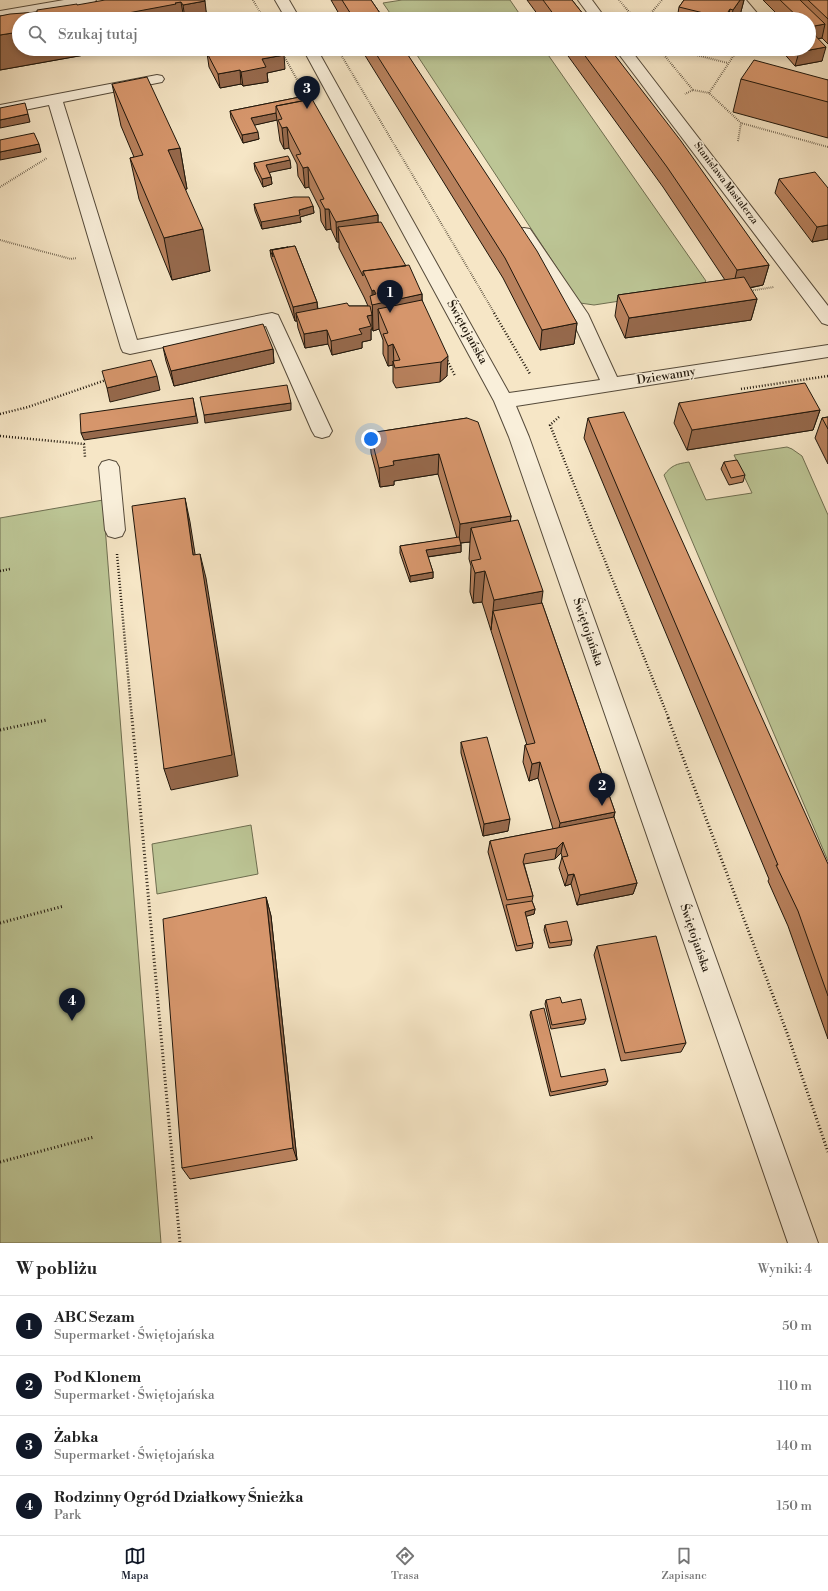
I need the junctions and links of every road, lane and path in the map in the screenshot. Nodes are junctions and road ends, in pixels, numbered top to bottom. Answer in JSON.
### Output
{"nodes":[{"id":1,"x":89,"y":0,"type":"edge"},
{"id":2,"x":207,"y":0,"type":"edge"},
{"id":3,"x":253,"y":0,"type":"edge"},
{"id":4,"x":282,"y":0,"type":"edge"},
{"id":5,"x":585,"y":0,"type":"edge"},
{"id":6,"x":619,"y":0,"type":"edge"},
{"id":7,"x":662,"y":0,"type":"edge"},
{"id":8,"x":738,"y":0,"type":"edge"},
{"id":9,"x":200,"y":1,"type":"edge"},
{"id":10,"x":18,"y":12,"type":"edge"},
{"id":11,"x":260,"y":12,"type":"edge"},
{"id":12,"x":289,"y":12,"type":"edge"},
{"id":13,"x":594,"y":12,"type":"edge"},
{"id":14,"x":629,"y":12,"type":"edge"},
{"id":15,"x":652,"y":12,"type":"edge"},
{"id":16,"x":749,"y":12,"type":"edge"},
{"id":17,"x":12,"y":13,"type":"edge"},
{"id":18,"x":0,"y":15,"type":"edge"},
{"id":19,"x":314,"y":56,"type":"edge"},
{"id":20,"x":627,"y":56,"type":"edge"},
{"id":21,"x":700,"y":56,"type":"edge"},
{"id":22,"x":733,"y":56,"type":"edge"},
{"id":23,"x":728,"y":63,"type":"junction"},
{"id":24,"x":157,"y":79,"type":"dead end"},
{"id":25,"x":693,"y":90,"type":"dead end"},
{"id":26,"x":709,"y":93,"type":"junction"},
{"id":27,"x":55,"y":100,"type":"junction"},
{"id":28,"x":0,"y":110,"type":"edge"},
{"id":29,"x":740,"y":123,"type":"junction"},
{"id":30,"x":738,"y":141,"type":"dead end"},
{"id":31,"x":69,"y":147,"type":"junction"},
{"id":32,"x":828,"y":148,"type":"edge"},
{"id":33,"x":0,"y":187,"type":"edge"},
{"id":34,"x":516,"y":221,"type":"edge"},
{"id":35,"x":0,"y":240,"type":"edge"},
{"id":36,"x":101,"y":254,"type":"junction"},
{"id":37,"x":781,"y":286,"type":"dead end"},
{"id":38,"x":743,"y":292,"type":"edge"},
{"id":39,"x":828,"y":319,"type":"edge"},
{"id":40,"x":828,"y":350,"type":"edge"},
{"id":41,"x":828,"y":376,"type":"edge"},
{"id":42,"x":611,"y":384,"type":"junction"},
{"id":43,"x":733,"y":391,"type":"dead end"},
{"id":44,"x":504,"y":401,"type":"junction"},
{"id":45,"x":565,"y":416,"type":"dead end"},
{"id":46,"x":322,"y":431,"type":"dead end"},
{"id":47,"x":0,"y":436,"type":"edge"},
{"id":48,"x":86,"y":464,"type":"dead end"},
{"id":49,"x":109,"y":467,"type":"dead end"},
{"id":50,"x":115,"y":530,"type":"joint"},
{"id":51,"x":10,"y":569,"type":"dead end"},
{"id":52,"x":0,"y":571,"type":"edge"},
{"id":53,"x":47,"y":720,"type":"dead end"},
{"id":54,"x":0,"y":730,"type":"edge"},
{"id":55,"x":64,"y":906,"type":"dead end"},
{"id":56,"x":0,"y":922,"type":"edge"},
{"id":57,"x":94,"y":1137,"type":"dead end"},
{"id":58,"x":828,"y":1152,"type":"edge"},
{"id":59,"x":0,"y":1162,"type":"edge"},
{"id":60,"x":180,"y":1243,"type":"edge"},
{"id":61,"x":803,"y":1243,"type":"edge"}],
"edges":[{"from":1,"to":10,"type":"street"},
{"from":2,"to":9,"type":"path"},
{"from":3,"to":11,"type":"path"},
{"from":4,"to":12,"type":"street"},
{"from":5,"to":13,"type":"street"},
{"from":6,"to":14,"type":"path"},
{"from":7,"to":15,"type":"path"},
{"from":8,"to":16,"type":"street"},
{"from":17,"to":18,"type":"street"},
{"from":19,"to":44,"type":"street","name":"Świętojańska"},
{"from":20,"to":39,"type":"street","name":"Stanisława Mastalerza"},
{"from":21,"to":23,"type":"path"},
{"from":22,"to":23,"type":"path"},
{"from":23,"to":26,"type":"path"},
{"from":24,"to":27,"type":"street"},
{"from":25,"to":26,"type":"path"},
{"from":26,"to":29,"type":"path"},
{"from":27,"to":28,"type":"street"},
{"from":27,"to":31,"type":"street"},
{"from":29,"to":30,"type":"path"},
{"from":29,"to":32,"type":"path"},
{"from":31,"to":33,"type":"path"},
{"from":31,"to":36,"type":"street"},
{"from":34,"to":42,"type":"street"},
{"from":35,"to":36,"type":"path"},
{"from":36,"to":46,"type":"street"},
{"from":37,"to":38,"type":"path"},
{"from":40,"to":42,"type":"street","name":"Dziewanny"},
{"from":41,"to":43,"type":"path"},
{"from":42,"to":44,"type":"street","name":"Dziewanny"},
{"from":44,"to":61,"type":"street","name":"Świętojańska"},
{"from":45,"to":58,"type":"path"},
{"from":47,"to":48,"type":"path"},
{"from":49,"to":50,"type":"street"},
{"from":50,"to":60,"type":"path"},
{"from":51,"to":52,"type":"path"},
{"from":53,"to":54,"type":"path"},
{"from":55,"to":56,"type":"path"},
{"from":57,"to":59,"type":"path"}]}
